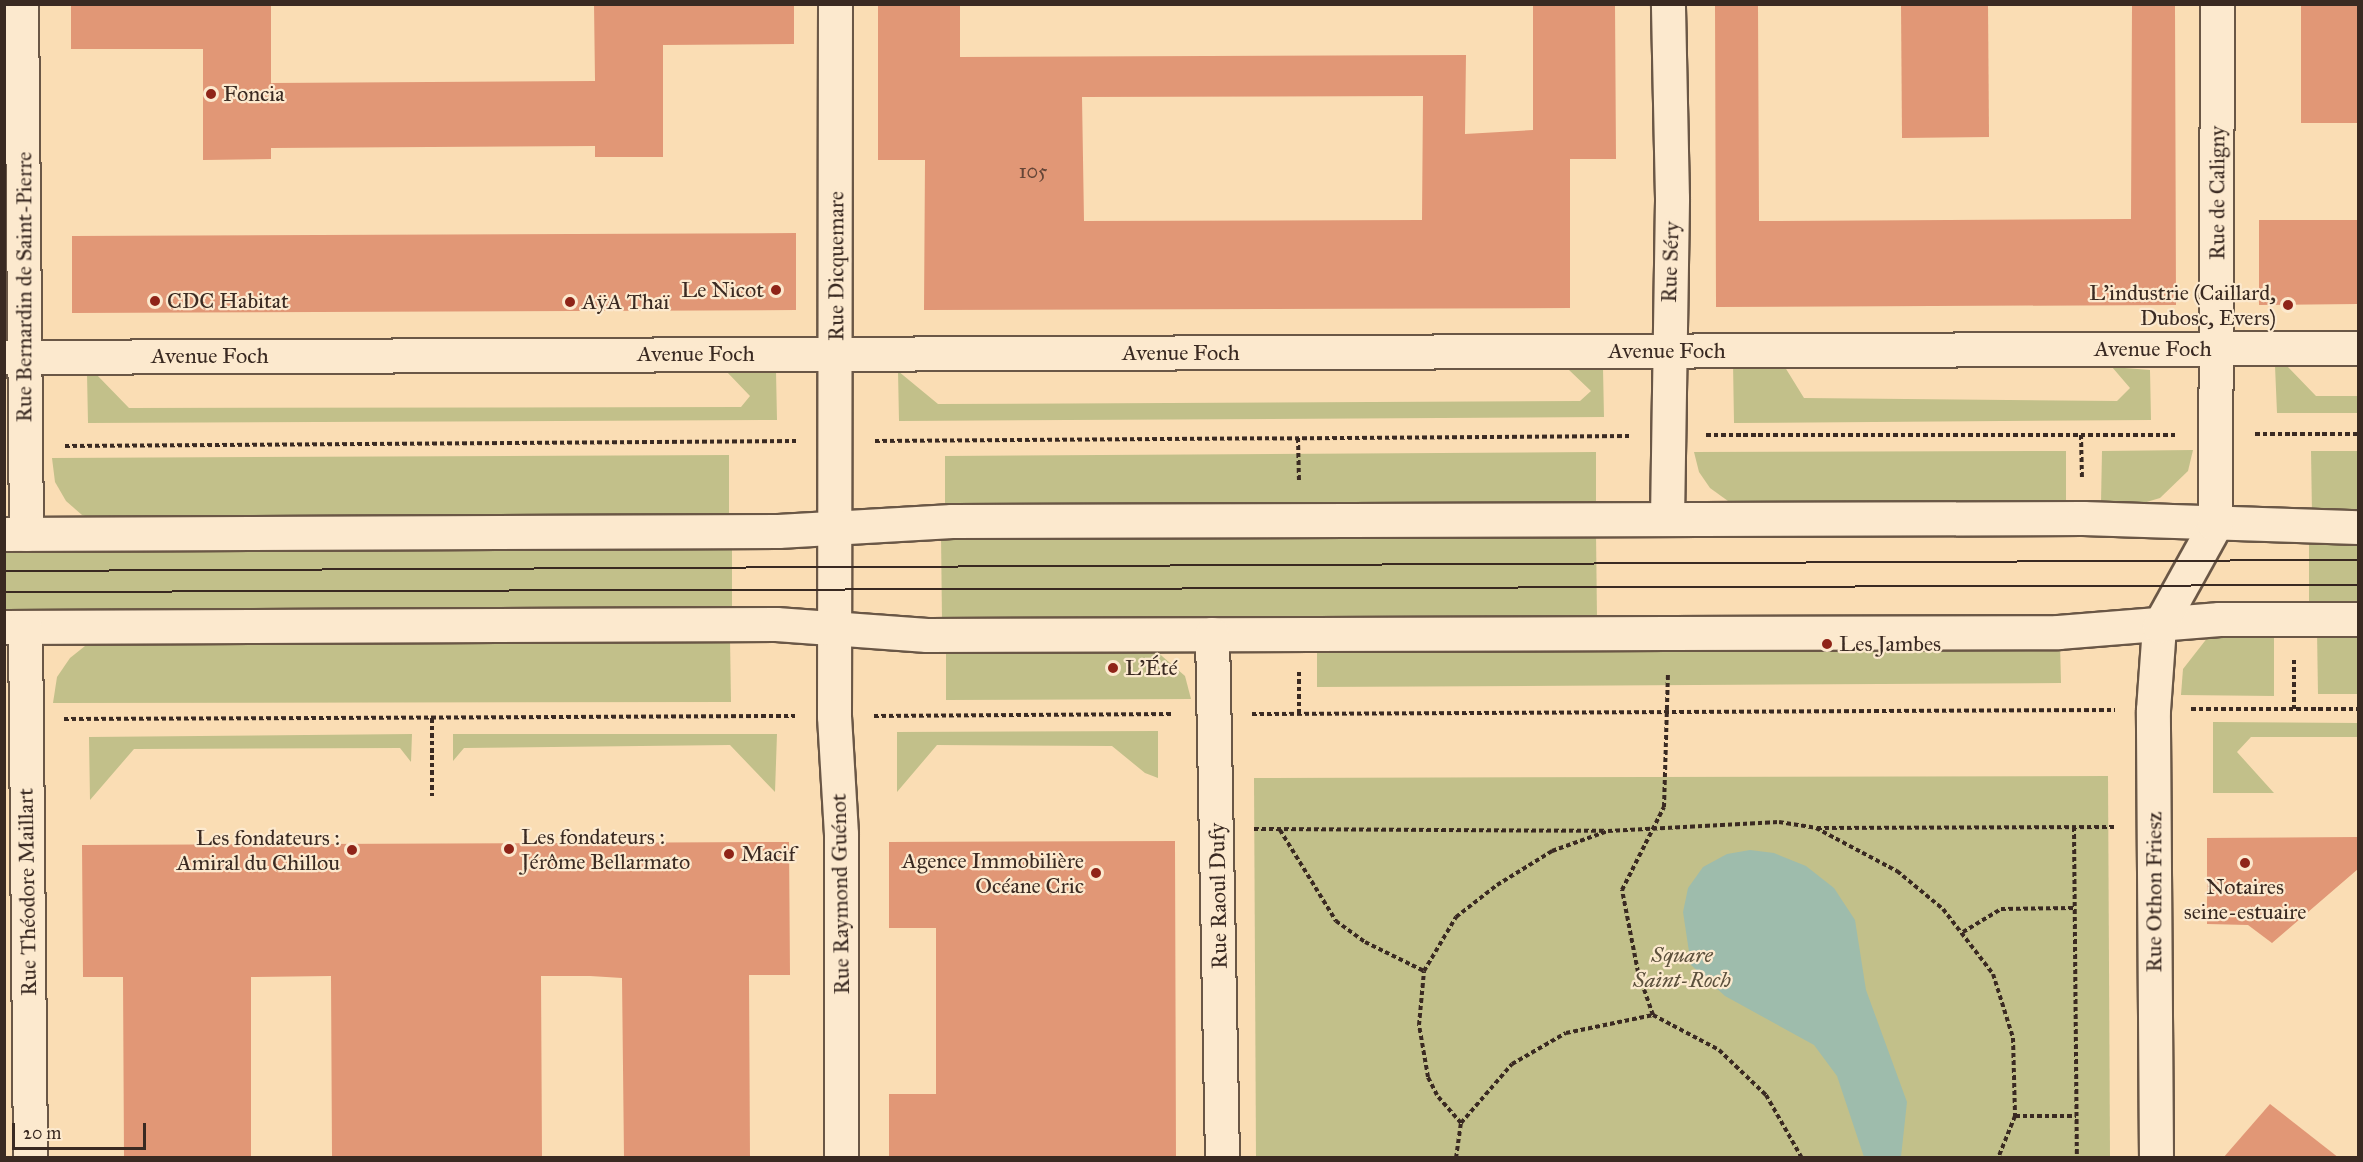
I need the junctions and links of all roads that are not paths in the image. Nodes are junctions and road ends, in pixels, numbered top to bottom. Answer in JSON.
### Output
{"nodes":[{"id":1,"x":21,"y":4,"type":"edge"},
{"id":2,"x":835,"y":4,"type":"edge"},
{"id":3,"x":1668,"y":4,"type":"edge"},
{"id":4,"x":2217,"y":4,"type":"edge"},
{"id":5,"x":2217,"y":348,"type":"junction"},
{"id":6,"x":2358,"y":348,"type":"edge"},
{"id":7,"x":1668,"y":351,"type":"junction"},
{"id":8,"x":836,"y":353,"type":"junction"},
{"id":9,"x":14,"y":357,"type":"edge"},
{"id":10,"x":1667,"y":519,"type":"junction"},
{"id":11,"x":2215,"y":525,"type":"junction"},
{"id":12,"x":2358,"y":527,"type":"edge"},
{"id":13,"x":836,"y":528,"type":"junction"},
{"id":14,"x":15,"y":534,"type":"edge"},
{"id":15,"x":2358,"y":619,"type":"edge"},
{"id":16,"x":2159,"y":626,"type":"junction"},
{"id":17,"x":15,"y":627,"type":"edge"},
{"id":18,"x":836,"y":630,"type":"junction"},
{"id":19,"x":1212,"y":634,"type":"junction"},
{"id":20,"x":30,"y":1158,"type":"edge"},
{"id":21,"x":841,"y":1158,"type":"edge"},
{"id":22,"x":1222,"y":1158,"type":"edge"},
{"id":23,"x":2156,"y":1158,"type":"edge"}],
"edges":[{"from":1,"to":9,"type":"street","name":"Rue Bernardin de Saint-Pierre"},
{"from":2,"to":8,"type":"street","name":"Rue Dicquemare"},
{"from":3,"to":7,"type":"street","name":"Rue Séry"},
{"from":4,"to":5,"type":"street","name":"Rue de Caligny"},
{"from":5,"to":6,"type":"street","name":"Avenue Foch"},
{"from":5,"to":7,"type":"street","name":"Avenue Foch"},
{"from":5,"to":11,"type":"street","name":"Rue de Caligny"},
{"from":7,"to":8,"type":"street","name":"Avenue Foch"},
{"from":7,"to":10,"type":"street","name":"Rue Séry"},
{"from":8,"to":9,"type":"street","name":"Avenue Foch"},
{"from":8,"to":13,"type":"street","name":"Rue Dicquemare"},
{"from":9,"to":14,"type":"street","name":"Rue Bernardin de Saint-Pierre"},
{"from":10,"to":11,"type":"street"},
{"from":10,"to":13,"type":"street"},
{"from":11,"to":12,"type":"street"},
{"from":11,"to":16,"type":"street"},
{"from":13,"to":14,"type":"street"},
{"from":13,"to":18,"type":"street"},
{"from":15,"to":16,"type":"street"},
{"from":16,"to":19,"type":"street"},
{"from":16,"to":23,"type":"street","name":"Rue Othon Friesz"},
{"from":17,"to":18,"type":"street"},
{"from":17,"to":20,"type":"street","name":"Rue Théodore Maillart"},
{"from":18,"to":19,"type":"street"},
{"from":18,"to":21,"type":"street","name":"Rue Raymond Guénot"},
{"from":19,"to":22,"type":"street","name":"Rue Raoul Dufy"}]}
